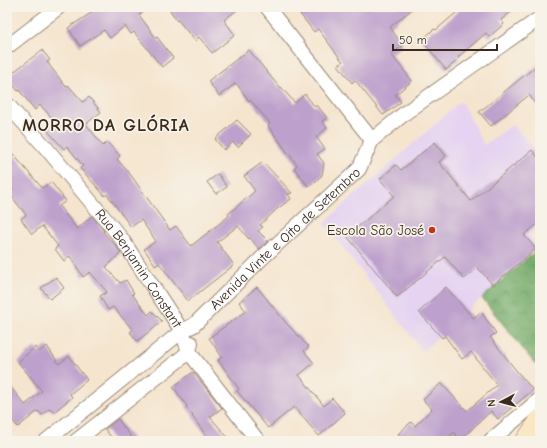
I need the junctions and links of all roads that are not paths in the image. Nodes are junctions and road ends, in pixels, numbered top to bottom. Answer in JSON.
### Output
{"nodes":[{"id":1,"x":59,"y":7,"type":"edge"},
{"id":2,"x":267,"y":7,"type":"edge"},
{"id":3,"x":540,"y":18,"type":"edge"},
{"id":4,"x":7,"y":47,"type":"edge"},
{"id":5,"x":7,"y":104,"type":"edge"},
{"id":6,"x":372,"y":140,"type":"junction"},
{"id":7,"x":188,"y":328,"type":"junction"},
{"id":8,"x":190,"y":352,"type":"junction"},
{"id":9,"x":540,"y":399,"type":"edge"},
{"id":10,"x":540,"y":419,"type":"edge"},
{"id":11,"x":46,"y":441,"type":"edge"},
{"id":12,"x":76,"y":441,"type":"edge"},
{"id":13,"x":258,"y":441,"type":"edge"},
{"id":14,"x":490,"y":441,"type":"edge"},
{"id":15,"x":525,"y":441,"type":"edge"}],
"edges":[{"from":1,"to":4,"type":"street"},
{"from":2,"to":6,"type":"street"},
{"from":3,"to":6,"type":"street","name":"Avenida Vinte e Oito de Setembro"},
{"from":5,"to":7,"type":"street","name":"Rua Benjamin Constant"},
{"from":6,"to":7,"type":"street","name":"Avenida Vinte e Oito de Setembro"},
{"from":7,"to":8,"type":"street","name":"Rua Benjamin Constant"},
{"from":7,"to":11,"type":"street","name":"Avenida Vinte e Oito de Setembro"},
{"from":8,"to":12,"type":"street"},
{"from":8,"to":13,"type":"street","name":"Rua Benjamin Constant"},
{"from":9,"to":14,"type":"street"},
{"from":10,"to":15,"type":"main road"}]}
